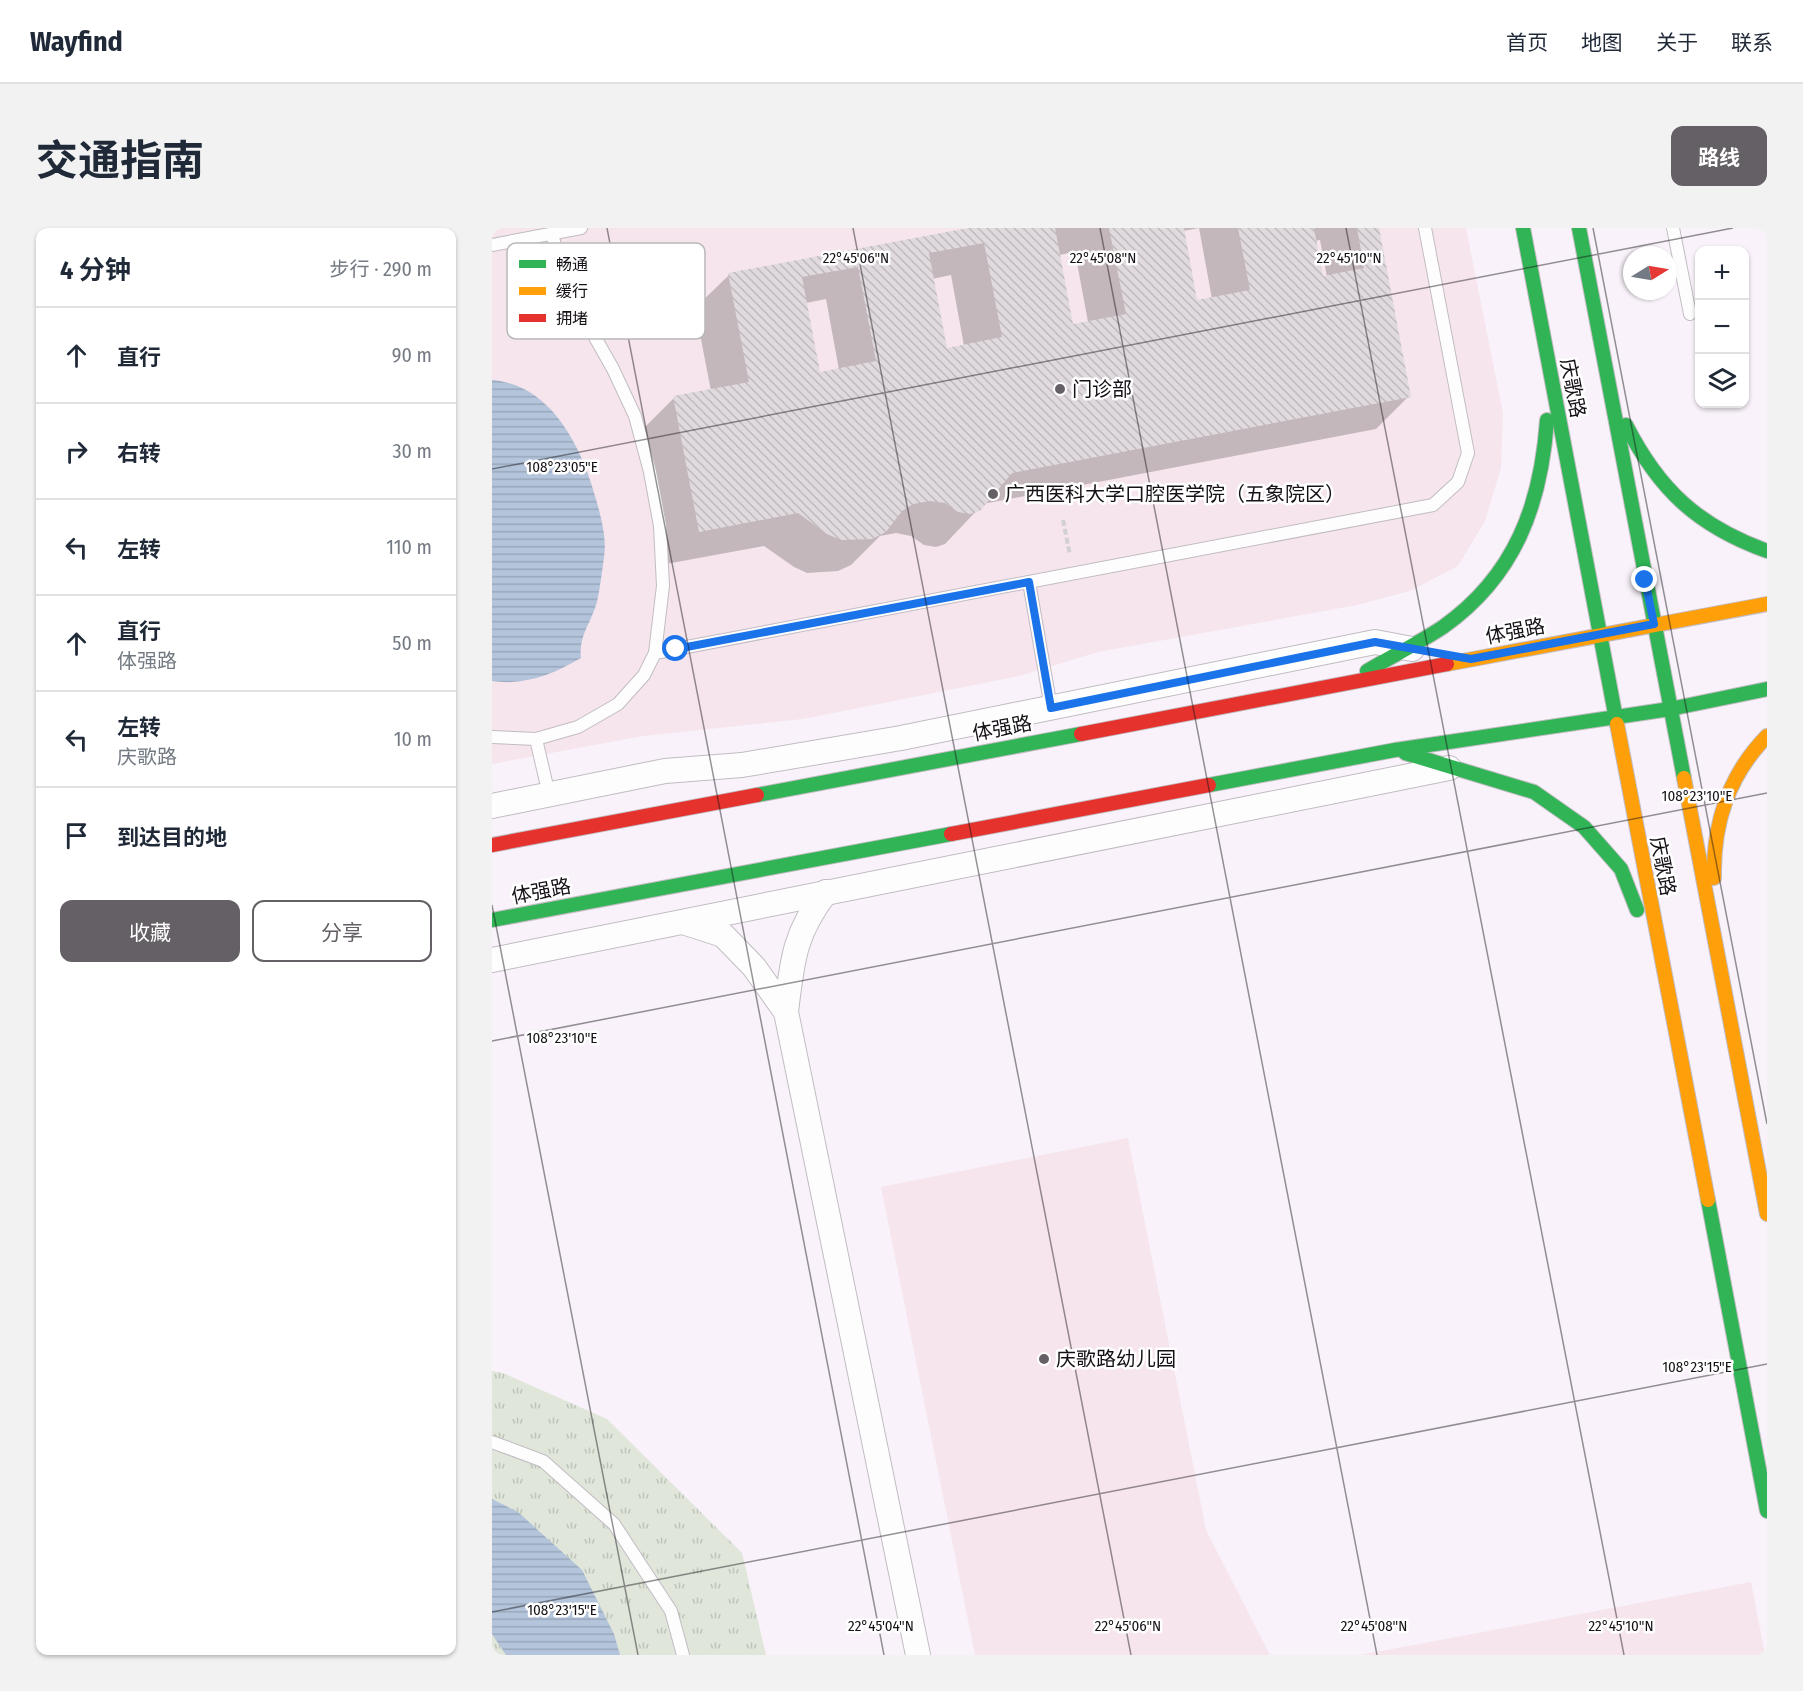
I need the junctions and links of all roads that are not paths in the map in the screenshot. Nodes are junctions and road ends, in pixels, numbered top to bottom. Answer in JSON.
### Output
{"nodes":[{"id":1,"x":581,"y":228,"type":"edge"},
{"id":2,"x":1425,"y":228,"type":"edge"},
{"id":3,"x":1522,"y":228,"type":"edge"},
{"id":4,"x":1579,"y":228,"type":"edge"},
{"id":5,"x":1673,"y":228,"type":"edge"},
{"id":6,"x":552,"y":234,"type":"junction"},
{"id":7,"x":554,"y":243,"type":"edge"},
{"id":8,"x":492,"y":245,"type":"edge"},
{"id":9,"x":1690,"y":314,"type":"dead end"},
{"id":10,"x":596,"y":339,"type":"edge"},
{"id":11,"x":1603,"y":357,"type":"junction"},
{"id":12,"x":1549,"y":367,"type":"junction"},
{"id":13,"x":1767,"y":551,"type":"edge"},
{"id":14,"x":1029,"y":582,"type":"junction"},
{"id":15,"x":1767,"y":604,"type":"edge"},
{"id":16,"x":1654,"y":624,"type":"junction"},
{"id":17,"x":1600,"y":635,"type":"junction"},
{"id":18,"x":1406,"y":648,"type":"junction"},
{"id":19,"x":655,"y":653,"type":"junction"},
{"id":20,"x":1471,"y":659,"type":"junction"},
{"id":21,"x":1350,"y":682,"type":"junction"},
{"id":22,"x":1761,"y":692,"type":"edge"},
{"id":23,"x":1051,"y":708,"type":"junction"},
{"id":24,"x":1670,"y":709,"type":"junction"},
{"id":25,"x":1614,"y":717,"type":"junction"},
{"id":26,"x":1767,"y":736,"type":"edge"},
{"id":27,"x":492,"y":737,"type":"edge"},
{"id":28,"x":536,"y":739,"type":"junction"},
{"id":29,"x":1395,"y":750,"type":"junction"},
{"id":30,"x":1456,"y":767,"type":"junction"},
{"id":31,"x":549,"y":795,"type":"junction"},
{"id":32,"x":492,"y":806,"type":"edge"},
{"id":33,"x":492,"y":845,"type":"edge"},
{"id":34,"x":826,"y":892,"type":"junction"},
{"id":35,"x":492,"y":920,"type":"edge"},
{"id":36,"x":686,"y":923,"type":"junction"},
{"id":37,"x":492,"y":960,"type":"edge"},
{"id":38,"x":1720,"y":972,"type":"junction"},
{"id":39,"x":1666,"y":984,"type":"junction"},
{"id":40,"x":786,"y":1012,"type":"junction"},
{"id":41,"x":1767,"y":1214,"type":"edge"},
{"id":42,"x":492,"y":1442,"type":"edge"},
{"id":43,"x":1767,"y":1511,"type":"edge"},
{"id":44,"x":683,"y":1655,"type":"edge"},
{"id":45,"x":918,"y":1655,"type":"edge"}],
"edges":[{"from":1,"to":6,"type":"lane"},
{"from":2,"to":14,"type":"lane"},
{"from":3,"to":12,"type":"main road","name":"庆歌路"},
{"from":4,"to":11,"type":"main road","name":"庆歌路"},
{"from":5,"to":9,"type":"lane"},
{"from":6,"to":7,"type":"lane"},
{"from":6,"to":8,"type":"lane"},
{"from":10,"to":19,"type":"lane"},
{"from":11,"to":13,"type":"main road"},
{"from":11,"to":16,"type":"main road","name":"庆歌路"},
{"from":12,"to":17,"type":"main road","name":"庆歌路"},
{"from":12,"to":18,"type":"main road"},
{"from":14,"to":19,"type":"lane"},
{"from":14,"to":23,"type":"lane"},
{"from":15,"to":16,"type":"main road","name":"体强路"},
{"from":16,"to":17,"type":"main road","name":"体强路"},
{"from":16,"to":24,"type":"main road","name":"庆歌路"},
{"from":17,"to":20,"type":"main road","name":"体强路"},
{"from":17,"to":25,"type":"main road","name":"庆歌路"},
{"from":18,"to":20,"type":"street"},
{"from":18,"to":21,"type":"main road"},
{"from":18,"to":23,"type":"street"},
{"from":19,"to":28,"type":"lane"},
{"from":20,"to":21,"type":"main road","name":"体强路"},
{"from":21,"to":33,"type":"main road","name":"体强路"},
{"from":22,"to":24,"type":"main road","name":"体强路"},
{"from":23,"to":31,"type":"street"},
{"from":24,"to":25,"type":"main road","name":"体强路"},
{"from":24,"to":38,"type":"main road","name":"庆歌路"},
{"from":25,"to":29,"type":"main road","name":"体强路"},
{"from":25,"to":39,"type":"main road","name":"庆歌路"},
{"from":26,"to":38,"type":"main road"},
{"from":27,"to":28,"type":"lane"},
{"from":28,"to":31,"type":"lane"},
{"from":29,"to":30,"type":"main road"},
{"from":29,"to":35,"type":"main road","name":"体强路"},
{"from":30,"to":34,"type":"street"},
{"from":30,"to":39,"type":"main road"},
{"from":31,"to":32,"type":"street"},
{"from":34,"to":36,"type":"street"},
{"from":34,"to":40,"type":"street"},
{"from":36,"to":37,"type":"street"},
{"from":36,"to":40,"type":"street"},
{"from":38,"to":41,"type":"main road","name":"庆歌路"},
{"from":39,"to":43,"type":"main road","name":"庆歌路"},
{"from":40,"to":45,"type":"street"},
{"from":42,"to":44,"type":"lane"}]}
